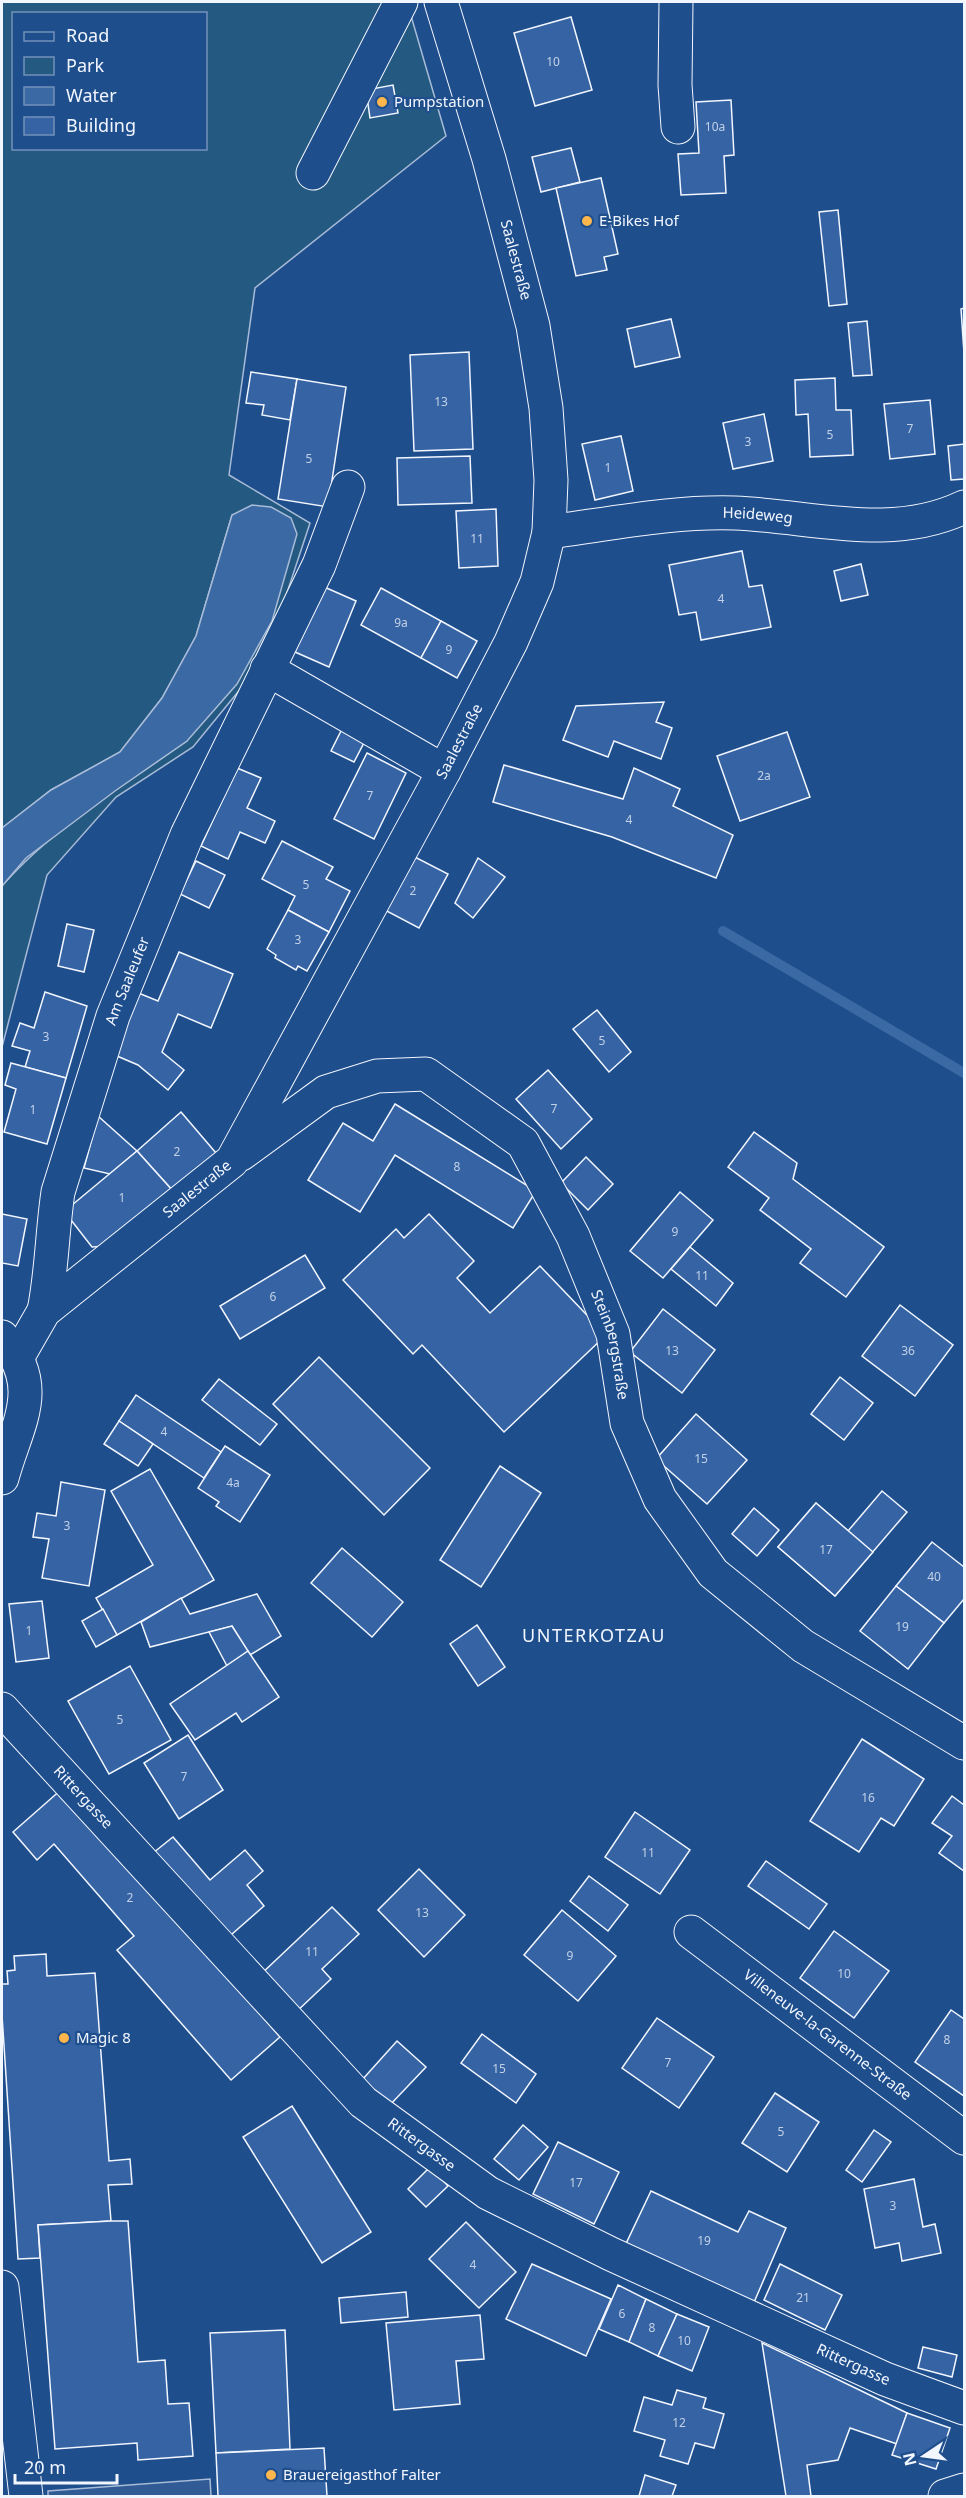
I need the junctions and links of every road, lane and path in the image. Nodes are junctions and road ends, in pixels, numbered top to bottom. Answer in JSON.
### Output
{"nodes":[{"id":1,"x":401,"y":2,"type":"edge"},
{"id":2,"x":441,"y":2,"type":"edge"},
{"id":3,"x":676,"y":2,"type":"edge"},
{"id":4,"x":678,"y":128,"type":"dead end"},
{"id":5,"x":313,"y":173,"type":"dead end"},
{"id":6,"x":348,"y":487,"type":"dead end"},
{"id":7,"x":964,"y":507,"type":"edge"},
{"id":8,"x":549,"y":532,"type":"junction"},
{"id":9,"x":267,"y":669,"type":"junction"},
{"id":10,"x":444,"y":771,"type":"junction"},
{"id":11,"x":232,"y":1161,"type":"junction"},
{"id":12,"x":45,"y":1311,"type":"junction"},
{"id":13,"x":9,"y":1348,"type":"edge"},
{"id":14,"x":2,"y":1478,"type":"edge"},
{"id":15,"x":2,"y":1709,"type":"edge"},
{"id":16,"x":964,"y":1743,"type":"edge"},
{"id":17,"x":691,"y":1932,"type":"dead end"},
{"id":18,"x":964,"y":2138,"type":"edge"},
{"id":19,"x":2,"y":2287,"type":"edge"},
{"id":20,"x":964,"y":2409,"type":"edge"},
{"id":21,"x":964,"y":2490,"type":"edge"},
{"id":22,"x":26,"y":2496,"type":"edge"},
{"id":23,"x":945,"y":2496,"type":"edge"}],
"edges":[{"from":1,"to":5,"type":"street"},
{"from":2,"to":8,"type":"street","name":"Saalestraße"},
{"from":3,"to":4,"type":"street"},
{"from":6,"to":9,"type":"street","name":"Am Saaleufer"},
{"from":7,"to":8,"type":"street","name":"Heideweg"},
{"from":8,"to":10,"type":"street","name":"Saalestraße"},
{"from":9,"to":10,"type":"street"},
{"from":9,"to":12,"type":"street","name":"Am Saaleufer"},
{"from":10,"to":11,"type":"street","name":"Saalestraße"},
{"from":11,"to":12,"type":"street","name":"Saalestraße"},
{"from":11,"to":16,"type":"street","name":"Steinbergstraße"},
{"from":12,"to":13,"type":"street","name":"Saalestraße"},
{"from":13,"to":14,"type":"street"},
{"from":15,"to":20,"type":"street","name":"Rittergasse"},
{"from":17,"to":18,"type":"street","name":"Villeneuve-la-Garenne-Straße"},
{"from":19,"to":22,"type":"street"},
{"from":21,"to":23,"type":"street"}]}
